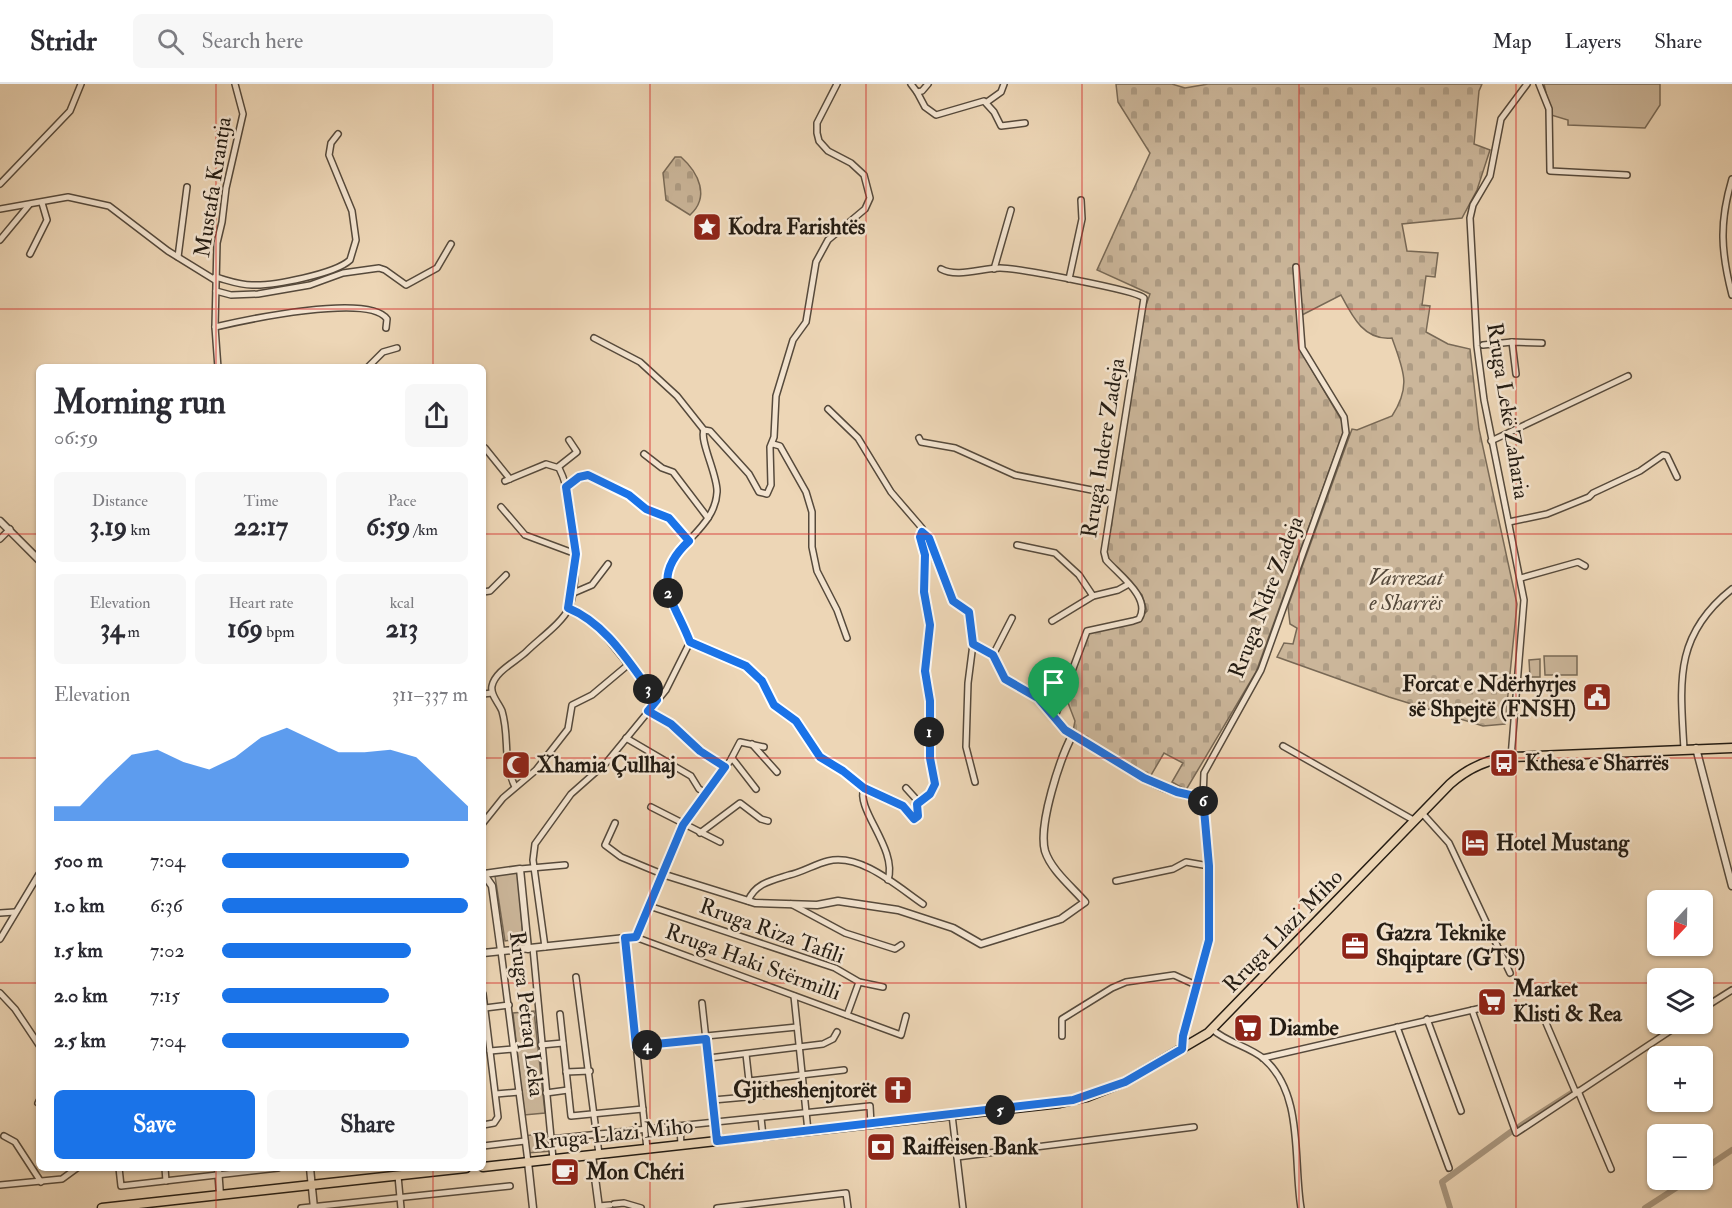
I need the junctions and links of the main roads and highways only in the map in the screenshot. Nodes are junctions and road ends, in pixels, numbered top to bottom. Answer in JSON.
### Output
{"nodes":[{"id":1,"x":1732,"y":748,"type":"edge"},
{"id":2,"x":486,"y":1167,"type":"edge"},
{"id":3,"x":426,"y":1171,"type":"edge"},
{"id":4,"x":102,"y":1208,"type":"edge"}],
"edges":[{"from":1,"to":2,"type":"main road","name":"Rruga Llazi Miho"},
{"from":3,"to":4,"type":"main road"}]}
